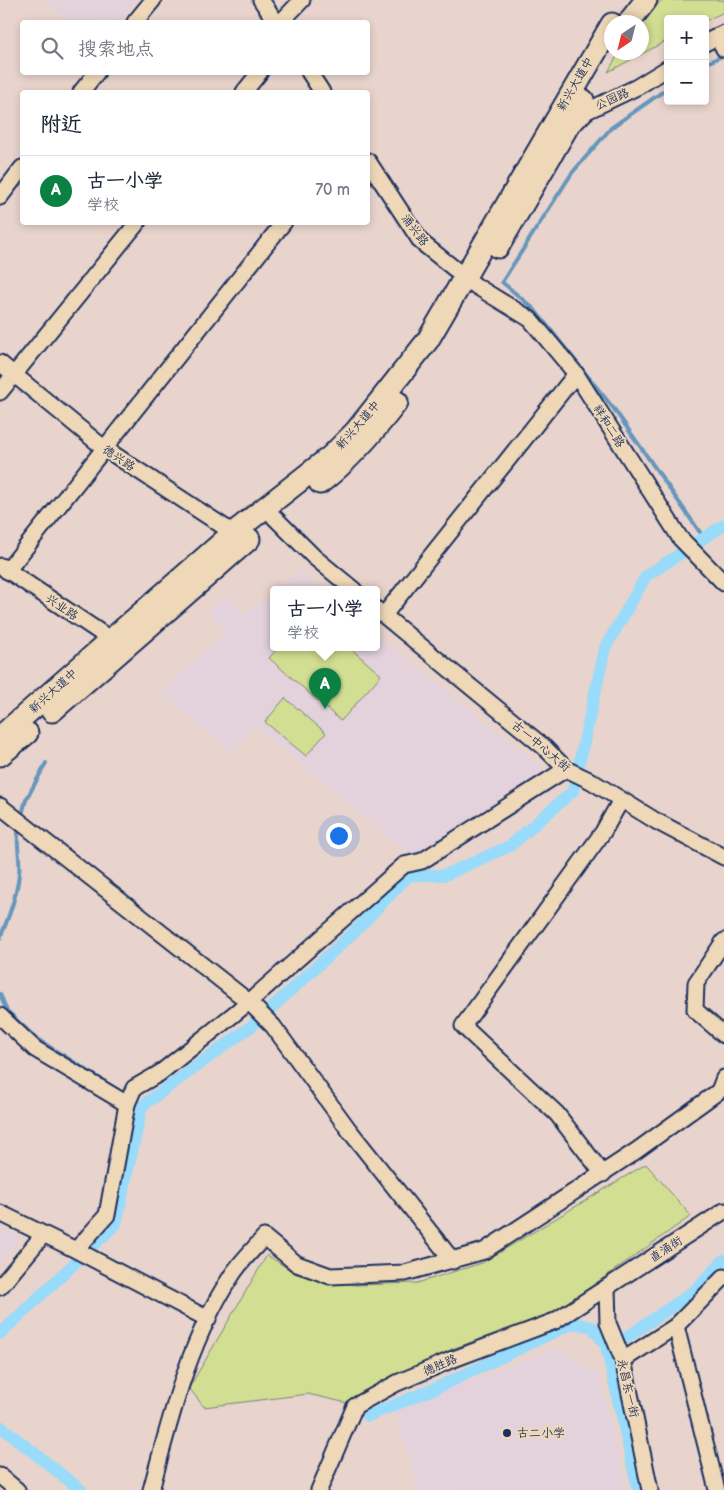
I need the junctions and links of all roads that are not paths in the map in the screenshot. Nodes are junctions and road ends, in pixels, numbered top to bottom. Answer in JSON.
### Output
{"nodes":[{"id":1,"x":153,"y":0,"type":"edge"},
{"id":2,"x":261,"y":0,"type":"edge"},
{"id":3,"x":302,"y":0,"type":"edge"},
{"id":4,"x":629,"y":0,"type":"edge"},
{"id":5,"x":646,"y":0,"type":"edge"},
{"id":6,"x":618,"y":15,"type":"edge"},
{"id":7,"x":634,"y":15,"type":"edge"},
{"id":8,"x":137,"y":20,"type":"edge"},
{"id":9,"x":275,"y":20,"type":"edge"},
{"id":10,"x":282,"y":20,"type":"edge"},
{"id":11,"x":604,"y":38,"type":"edge"},
{"id":12,"x":605,"y":60,"type":"edge"},
{"id":13,"x":664,"y":71,"type":"edge"},
{"id":14,"x":94,"y":75,"type":"edge"},
{"id":15,"x":258,"y":75,"type":"edge"},
{"id":16,"x":311,"y":75,"type":"edge"},
{"id":17,"x":82,"y":90,"type":"edge"},
{"id":18,"x":246,"y":90,"type":"edge"},
{"id":19,"x":321,"y":90,"type":"edge"},
{"id":20,"x":562,"y":138,"type":"junction"},
{"id":21,"x":370,"y":164,"type":"edge"},
{"id":22,"x":20,"y":171,"type":"edge"},
{"id":23,"x":0,"y":197,"type":"edge"},
{"id":24,"x":136,"y":225,"type":"edge"},
{"id":25,"x":282,"y":225,"type":"edge"},
{"id":26,"x":470,"y":282,"type":"junction"},
{"id":27,"x":0,"y":363,"type":"edge"},
{"id":28,"x":14,"y":374,"type":"junction"},
{"id":29,"x":576,"y":374,"type":"junction"},
{"id":30,"x":0,"y":392,"type":"edge"},
{"id":31,"x":104,"y":448,"type":"junction"},
{"id":32,"x":274,"y":517,"type":"junction"},
{"id":33,"x":240,"y":537,"type":"junction"},
{"id":34,"x":4,"y":568,"type":"edge"},
{"id":35,"x":724,"y":583,"type":"edge"},
{"id":36,"x":349,"y":586,"type":"edge"},
{"id":37,"x":380,"y":612,"type":"edge"},
{"id":38,"x":117,"y":644,"type":"junction"},
{"id":39,"x":8,"y":732,"type":"edge"},
{"id":40,"x":0,"y":755,"type":"edge"},
{"id":41,"x":566,"y":769,"type":"junction"},
{"id":42,"x":621,"y":800,"type":"junction"},
{"id":43,"x":3,"y":809,"type":"edge"},
{"id":44,"x":724,"y":857,"type":"edge"},
{"id":45,"x":724,"y":941,"type":"edge"},
{"id":46,"x":250,"y":1002,"type":"junction"},
{"id":47,"x":0,"y":1016,"type":"edge"},
{"id":48,"x":724,"y":1035,"type":"edge"},
{"id":49,"x":724,"y":1078,"type":"edge"},
{"id":50,"x":127,"y":1104,"type":"junction"},
{"id":51,"x":603,"y":1174,"type":"junction"},
{"id":52,"x":724,"y":1211,"type":"edge"},
{"id":53,"x":0,"y":1213,"type":"edge"},
{"id":54,"x":43,"y":1235,"type":"junction"},
{"id":55,"x":76,"y":1250,"type":"junction"},
{"id":56,"x":453,"y":1261,"type":"junction"},
{"id":57,"x":724,"y":1277,"type":"edge"},
{"id":58,"x":0,"y":1287,"type":"edge"},
{"id":59,"x":607,"y":1288,"type":"junction"},
{"id":60,"x":208,"y":1319,"type":"junction"},
{"id":61,"x":676,"y":1326,"type":"junction"},
{"id":62,"x":623,"y":1360,"type":"junction"},
{"id":63,"x":0,"y":1476,"type":"edge"},
{"id":64,"x":17,"y":1490,"type":"edge"},
{"id":65,"x":150,"y":1490,"type":"edge"},
{"id":66,"x":319,"y":1490,"type":"edge"},
{"id":67,"x":650,"y":1490,"type":"edge"},
{"id":68,"x":717,"y":1490,"type":"edge"}],
"edges":[{"from":1,"to":8,"type":"street"},
{"from":2,"to":9,"type":"street"},
{"from":3,"to":10,"type":"street"},
{"from":4,"to":6,"type":"main road","name":"新兴大道中"},
{"from":5,"to":7,"type":"main road"},
{"from":11,"to":26,"type":"main road","name":"新兴大道中"},
{"from":12,"to":20,"type":"main road","name":"新兴大道中"},
{"from":13,"to":20,"type":"street","name":"公园路"},
{"from":14,"to":17,"type":"street"},
{"from":15,"to":18,"type":"street"},
{"from":16,"to":19,"type":"street"},
{"from":20,"to":26,"type":"main road","name":"新兴大道中"},
{"from":21,"to":26,"type":"street","name":"涌兴路"},
{"from":22,"to":23,"type":"street"},
{"from":24,"to":28,"type":"street"},
{"from":25,"to":31,"type":"street"},
{"from":26,"to":29,"type":"street","name":"祥和二路"},
{"from":26,"to":32,"type":"main road","name":"新兴大道中"},
{"from":26,"to":33,"type":"main road","name":"新兴大道中"},
{"from":27,"to":28,"type":"street","name":"德兴路"},
{"from":28,"to":30,"type":"street"},
{"from":28,"to":31,"type":"street","name":"德兴路"},
{"from":29,"to":35,"type":"street","name":"祥和二路"},
{"from":29,"to":37,"type":"street"},
{"from":31,"to":33,"type":"street","name":"德兴路"},
{"from":31,"to":34,"type":"street"},
{"from":32,"to":33,"type":"main road","name":"新兴大道中"},
{"from":32,"to":36,"type":"street"},
{"from":33,"to":38,"type":"main road","name":"新兴大道中"},
{"from":34,"to":38,"type":"street","name":"兴业路"},
{"from":37,"to":41,"type":"street","name":"古一中心大街"},
{"from":38,"to":39,"type":"main road","name":"新兴大道中"},
{"from":39,"to":40,"type":"main road","name":"新兴大道中"},
{"from":41,"to":42,"type":"street","name":"古一中心大街"},
{"from":41,"to":46,"type":"street"},
{"from":42,"to":44,"type":"street","name":"古一中心大街"},
{"from":42,"to":51,"type":"street"},
{"from":43,"to":46,"type":"street"},
{"from":45,"to":48,"type":"street"},
{"from":46,"to":50,"type":"street"},
{"from":46,"to":56,"type":"street"},
{"from":47,"to":50,"type":"street"},
{"from":49,"to":51,"type":"street"},
{"from":50,"to":55,"type":"street"},
{"from":51,"to":56,"type":"street"},
{"from":52,"to":59,"type":"street","name":"直涌街"},
{"from":53,"to":54,"type":"street"},
{"from":54,"to":55,"type":"street"},
{"from":54,"to":58,"type":"street"},
{"from":55,"to":60,"type":"street"},
{"from":56,"to":60,"type":"street"},
{"from":57,"to":61,"type":"street"},
{"from":59,"to":62,"type":"street","name":"永昌东一街"},
{"from":59,"to":66,"type":"street","name":"德胜路"},
{"from":60,"to":65,"type":"street"},
{"from":61,"to":62,"type":"street"},
{"from":61,"to":68,"type":"street"},
{"from":62,"to":67,"type":"street","name":"永昌东一街"},
{"from":63,"to":64,"type":"street"}]}
